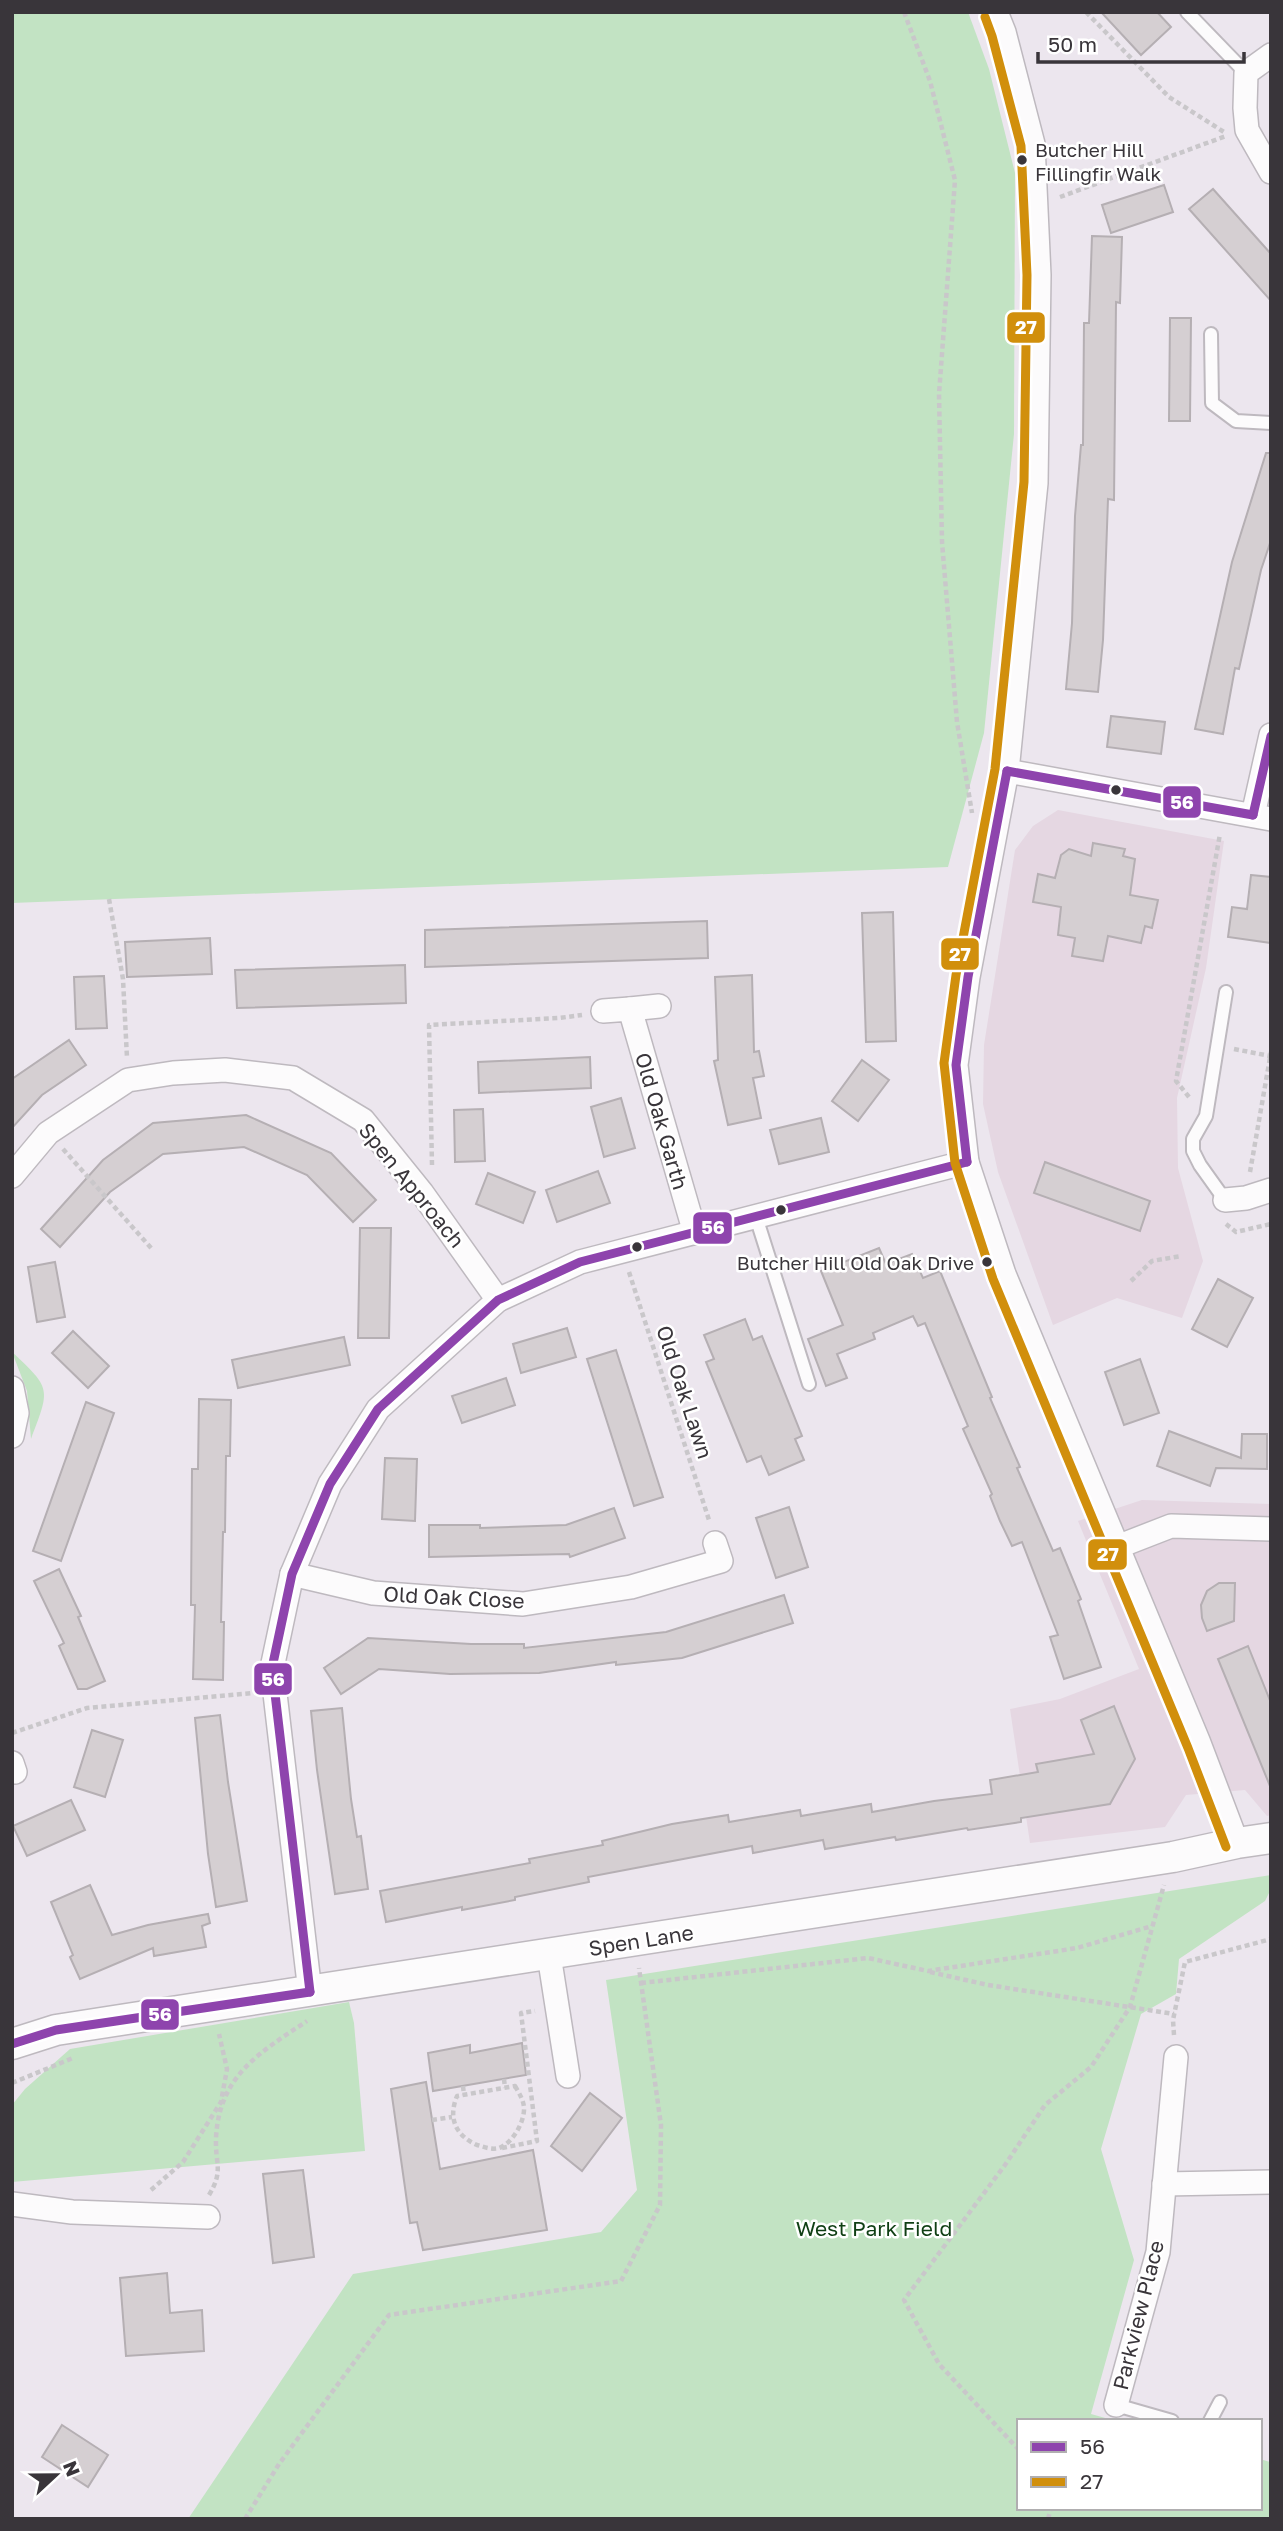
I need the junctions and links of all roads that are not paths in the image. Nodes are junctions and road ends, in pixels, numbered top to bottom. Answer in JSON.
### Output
{"nodes":[{"id":1,"x":996,"y":12,"type":"edge"},
{"id":2,"x":1186,"y":12,"type":"edge"},
{"id":3,"x":1271,"y":55,"type":"edge"},
{"id":4,"x":1246,"y":73,"type":"junction"},
{"id":5,"x":1271,"y":172,"type":"edge"},
{"id":6,"x":1211,"y":334,"type":"dead end"},
{"id":7,"x":1271,"y":423,"type":"edge"},
{"id":8,"x":1271,"y":735,"type":"edge"},
{"id":9,"x":1007,"y":771,"type":"junction"},
{"id":10,"x":1262,"y":817,"type":"edge"},
{"id":11,"x":1226,"y":992,"type":"dead end"},
{"id":12,"x":659,"y":1006,"type":"dead end"},
{"id":13,"x":630,"y":1009,"type":"junction"},
{"id":14,"x":603,"y":1011,"type":"road end"},
{"id":15,"x":967,"y":1162,"type":"junction"},
{"id":16,"x":12,"y":1176,"type":"edge"},
{"id":17,"x":1271,"y":1190,"type":"edge"},
{"id":18,"x":1235,"y":1199,"type":"joint"},
{"id":19,"x":756,"y":1217,"type":"junction"},
{"id":20,"x":695,"y":1233,"type":"junction"},
{"id":21,"x":498,"y":1300,"type":"junction"},
{"id":22,"x":809,"y":1384,"type":"dead end"},
{"id":23,"x":12,"y":1388,"type":"edge"},
{"id":24,"x":12,"y":1436,"type":"edge"},
{"id":25,"x":1271,"y":1529,"type":"edge"},
{"id":26,"x":715,"y":1543,"type":"road end"},
{"id":27,"x":1117,"y":1547,"type":"junction"},
{"id":28,"x":292,"y":1574,"type":"junction"},
{"id":29,"x":1271,"y":1838,"type":"edge"},
{"id":30,"x":1237,"y":1843,"type":"junction"},
{"id":31,"x":549,"y":1955,"type":"junction"},
{"id":32,"x":310,"y":2005,"type":"junction"},
{"id":33,"x":12,"y":2044,"type":"edge"},
{"id":34,"x":1176,"y":2057,"type":"road end"},
{"id":35,"x":568,"y":2076,"type":"dead end"},
{"id":36,"x":1271,"y":2182,"type":"edge"},
{"id":37,"x":1164,"y":2184,"type":"junction"},
{"id":38,"x":12,"y":2204,"type":"edge"},
{"id":39,"x":208,"y":2207,"type":"road end"},
{"id":40,"x":1220,"y":2402,"type":"dead end"},
{"id":41,"x":1116,"y":2405,"type":"joint"},
{"id":42,"x":1165,"y":2419,"type":"edge"},
{"id":43,"x":1211,"y":2419,"type":"edge"}],
"edges":[{"from":1,"to":9,"type":"street"},
{"from":2,"to":4,"type":"lane"},
{"from":3,"to":4,"type":"street"},
{"from":4,"to":5,"type":"street"},
{"from":6,"to":7,"type":"lane"},
{"from":8,"to":10,"type":"street"},
{"from":9,"to":10,"type":"street"},
{"from":9,"to":15,"type":"street"},
{"from":11,"to":18,"type":"lane"},
{"from":12,"to":13,"type":"street"},
{"from":13,"to":14,"type":"street"},
{"from":13,"to":20,"type":"street","name":"Old Oak Garth"},
{"from":15,"to":19,"type":"street"},
{"from":15,"to":27,"type":"street"},
{"from":16,"to":21,"type":"street","name":"Spen Approach"},
{"from":17,"to":18,"type":"street"},
{"from":19,"to":20,"type":"street"},
{"from":19,"to":22,"type":"lane"},
{"from":20,"to":21,"type":"street"},
{"from":21,"to":28,"type":"street"},
{"from":23,"to":24,"type":"street"},
{"from":25,"to":27,"type":"street"},
{"from":26,"to":28,"type":"street","name":"Old Oak Close"},
{"from":27,"to":30,"type":"street"},
{"from":28,"to":32,"type":"street"},
{"from":29,"to":30,"type":"street","name":"Spen Lane"},
{"from":30,"to":31,"type":"street","name":"Spen Lane"},
{"from":31,"to":32,"type":"street","name":"Spen Lane"},
{"from":31,"to":35,"type":"street"},
{"from":32,"to":33,"type":"street","name":"Spen Lane"},
{"from":34,"to":37,"type":"street","name":"Parkview Place"},
{"from":36,"to":37,"type":"street"},
{"from":37,"to":41,"type":"street","name":"Parkview Place"},
{"from":38,"to":39,"type":"street"},
{"from":40,"to":43,"type":"lane"},
{"from":41,"to":42,"type":"lane"}]}
